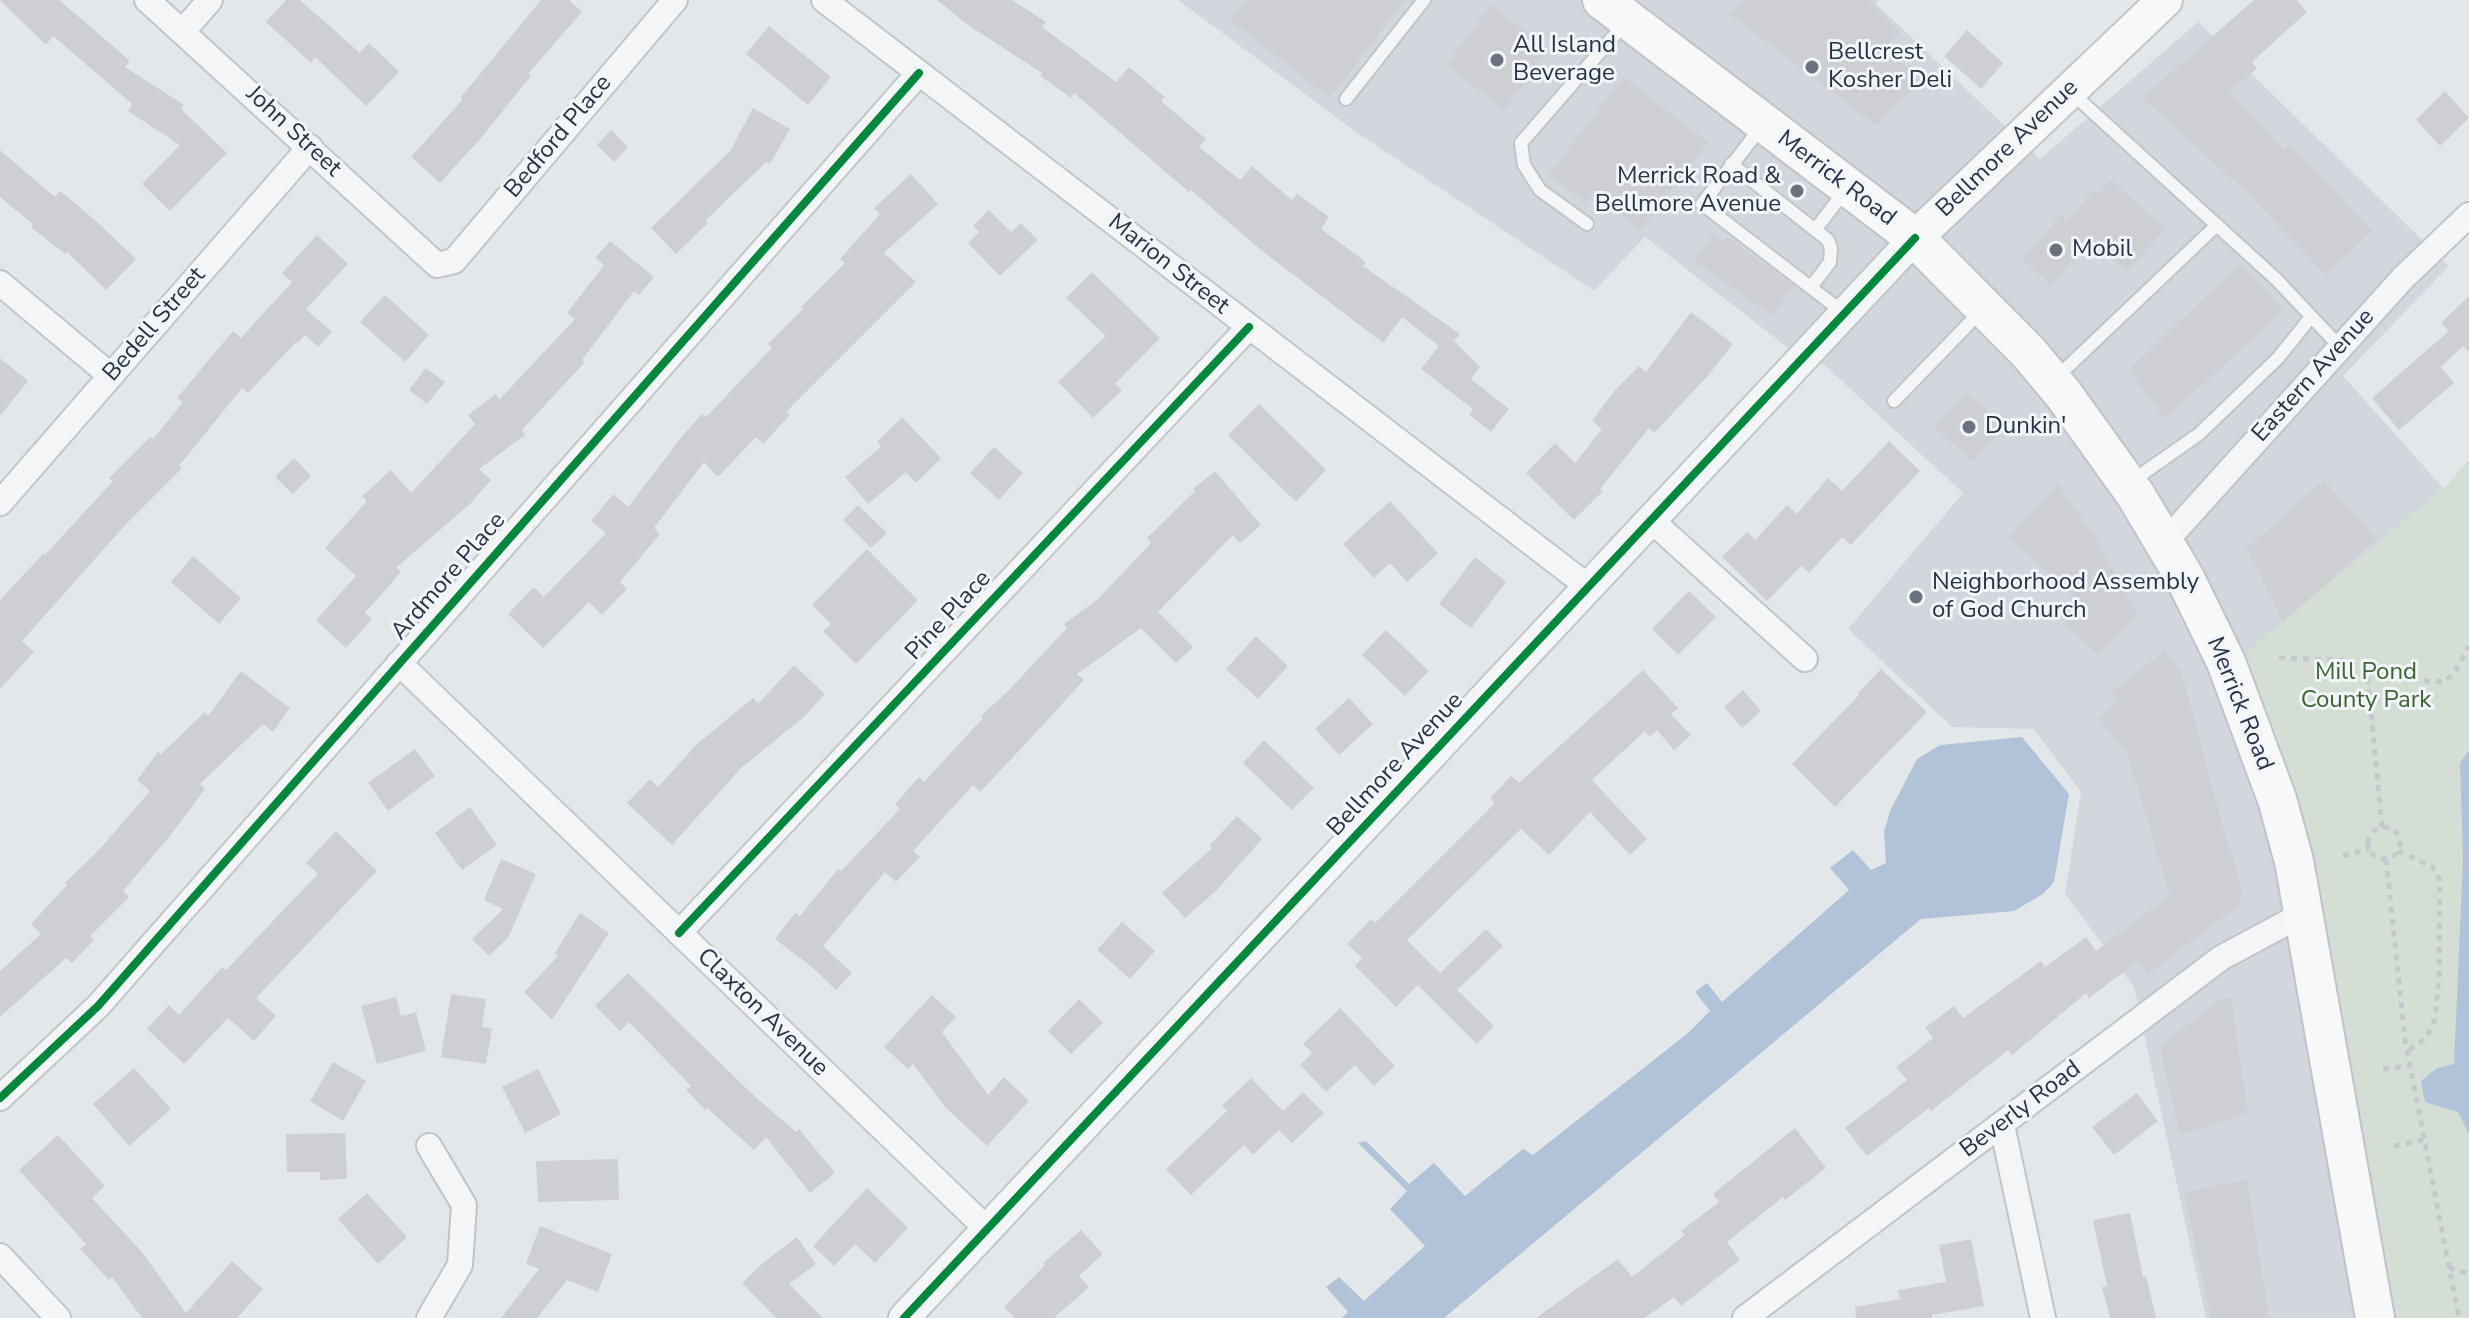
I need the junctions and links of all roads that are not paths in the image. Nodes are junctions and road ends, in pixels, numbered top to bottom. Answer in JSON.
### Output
{"nodes":[{"id":1,"x":147,"y":0,"type":"edge"},
{"id":2,"x":210,"y":0,"type":"edge"},
{"id":3,"x":675,"y":0,"type":"edge"},
{"id":4,"x":824,"y":0,"type":"edge"},
{"id":5,"x":1424,"y":0,"type":"edge"},
{"id":6,"x":2165,"y":0,"type":"edge"},
{"id":7,"x":1615,"y":10,"type":"edge"},
{"id":8,"x":183,"y":31,"type":"junction"},
{"id":9,"x":919,"y":73,"type":"junction"},
{"id":10,"x":2069,"y":90,"type":"junction"},
{"id":11,"x":1346,"y":99,"type":"dead end"},
{"id":12,"x":1764,"y":124,"type":"junction"},
{"id":13,"x":310,"y":147,"type":"junction"},
{"id":14,"x":1731,"y":164,"type":"junction"},
{"id":15,"x":1848,"y":188,"type":"junction"},
{"id":16,"x":2469,"y":215,"type":"edge"},
{"id":17,"x":1587,"y":224,"type":"dead end"},
{"id":18,"x":2217,"y":225,"type":"junction"},
{"id":19,"x":1808,"y":228,"type":"junction"},
{"id":20,"x":1915,"y":238,"type":"junction"},
{"id":21,"x":437,"y":265,"type":"joint"},
{"id":22,"x":0,"y":283,"type":"edge"},
{"id":23,"x":1811,"y":287,"type":"junction"},
{"id":24,"x":1983,"y":308,"type":"junction"},
{"id":25,"x":1846,"y":314,"type":"junction"},
{"id":26,"x":2311,"y":317,"type":"junction"},
{"id":27,"x":1249,"y":327,"type":"junction"},
{"id":28,"x":2340,"y":347,"type":"junction"},
{"id":29,"x":111,"y":376,"type":"junction"},
{"id":30,"x":2053,"y":381,"type":"junction"},
{"id":31,"x":1894,"y":401,"type":"dead end"},
{"id":32,"x":2128,"y":484,"type":"junction"},
{"id":33,"x":0,"y":503,"type":"edge"},
{"id":34,"x":1652,"y":521,"type":"junction"},
{"id":35,"x":2164,"y":543,"type":"junction"},
{"id":36,"x":1590,"y":588,"type":"junction"},
{"id":37,"x":1805,"y":659,"type":"dead end"},
{"id":38,"x":399,"y":663,"type":"junction"},
{"id":39,"x":2303,"y":914,"type":"junction"},
{"id":40,"x":679,"y":933,"type":"junction"},
{"id":41,"x":0,"y":1098,"type":"edge"},
{"id":42,"x":2002,"y":1125,"type":"junction"},
{"id":43,"x":429,"y":1146,"type":"dead end"},
{"id":44,"x":987,"y":1229,"type":"junction"},
{"id":45,"x":0,"y":1256,"type":"edge"},
{"id":46,"x":58,"y":1318,"type":"edge"},
{"id":47,"x":429,"y":1318,"type":"edge"},
{"id":48,"x":904,"y":1318,"type":"edge"},
{"id":49,"x":1745,"y":1318,"type":"edge"},
{"id":50,"x":2043,"y":1318,"type":"edge"},
{"id":51,"x":2375,"y":1318,"type":"edge"}],
"edges":[{"from":1,"to":8,"type":"street","name":"John Street"},
{"from":2,"to":8,"type":"street"},
{"from":3,"to":21,"type":"street","name":"Bedford Place"},
{"from":4,"to":9,"type":"street","name":"Marion Street"},
{"from":5,"to":11,"type":"lane"},
{"from":6,"to":10,"type":"main road","name":"Bellmore Avenue"},
{"from":7,"to":12,"type":"main road","name":"Merrick Road"},
{"from":7,"to":17,"type":"lane"},
{"from":8,"to":13,"type":"street","name":"John Street"},
{"from":9,"to":27,"type":"street","name":"Marion Street"},
{"from":9,"to":38,"type":"street","name":"Ardmore Place"},
{"from":10,"to":18,"type":"lane"},
{"from":10,"to":20,"type":"main road","name":"Bellmore Avenue"},
{"from":12,"to":14,"type":"lane"},
{"from":12,"to":15,"type":"main road","name":"Merrick Road"},
{"from":13,"to":21,"type":"street","name":"John Street"},
{"from":13,"to":29,"type":"street","name":"Bedell Street"},
{"from":14,"to":19,"type":"lane"},
{"from":14,"to":23,"type":"lane"},
{"from":15,"to":19,"type":"lane"},
{"from":15,"to":20,"type":"main road","name":"Merrick Road"},
{"from":16,"to":28,"type":"street","name":"Eastern Avenue"},
{"from":18,"to":26,"type":"lane"},
{"from":18,"to":30,"type":"lane"},
{"from":19,"to":23,"type":"lane"},
{"from":20,"to":24,"type":"main road","name":"Merrick Road"},
{"from":20,"to":25,"type":"street","name":"Bellmore Avenue"},
{"from":22,"to":29,"type":"street"},
{"from":23,"to":25,"type":"lane"},
{"from":24,"to":30,"type":"main road","name":"Merrick Road"},
{"from":24,"to":31,"type":"lane"},
{"from":25,"to":34,"type":"street","name":"Bellmore Avenue"},
{"from":26,"to":28,"type":"lane"},
{"from":26,"to":32,"type":"lane"},
{"from":27,"to":36,"type":"street","name":"Marion Street"},
{"from":27,"to":40,"type":"street","name":"Pine Place"},
{"from":28,"to":35,"type":"street","name":"Eastern Avenue"},
{"from":29,"to":33,"type":"street","name":"Bedell Street"},
{"from":30,"to":32,"type":"main road","name":"Merrick Road"},
{"from":32,"to":35,"type":"main road","name":"Merrick Road"},
{"from":34,"to":36,"type":"street","name":"Bellmore Avenue"},
{"from":34,"to":37,"type":"street"},
{"from":35,"to":39,"type":"main road","name":"Merrick Road"},
{"from":36,"to":44,"type":"street","name":"Bellmore Avenue"},
{"from":38,"to":40,"type":"street","name":"Claxton Avenue"},
{"from":38,"to":41,"type":"street","name":"Ardmore Place"},
{"from":39,"to":42,"type":"street","name":"Beverly Road"},
{"from":39,"to":51,"type":"main road","name":"Merrick Road"},
{"from":40,"to":44,"type":"street","name":"Claxton Avenue"},
{"from":42,"to":49,"type":"street","name":"Beverly Road"},
{"from":42,"to":50,"type":"street"},
{"from":43,"to":47,"type":"street"},
{"from":44,"to":48,"type":"street","name":"Bellmore Avenue"},
{"from":45,"to":46,"type":"street"}]}
